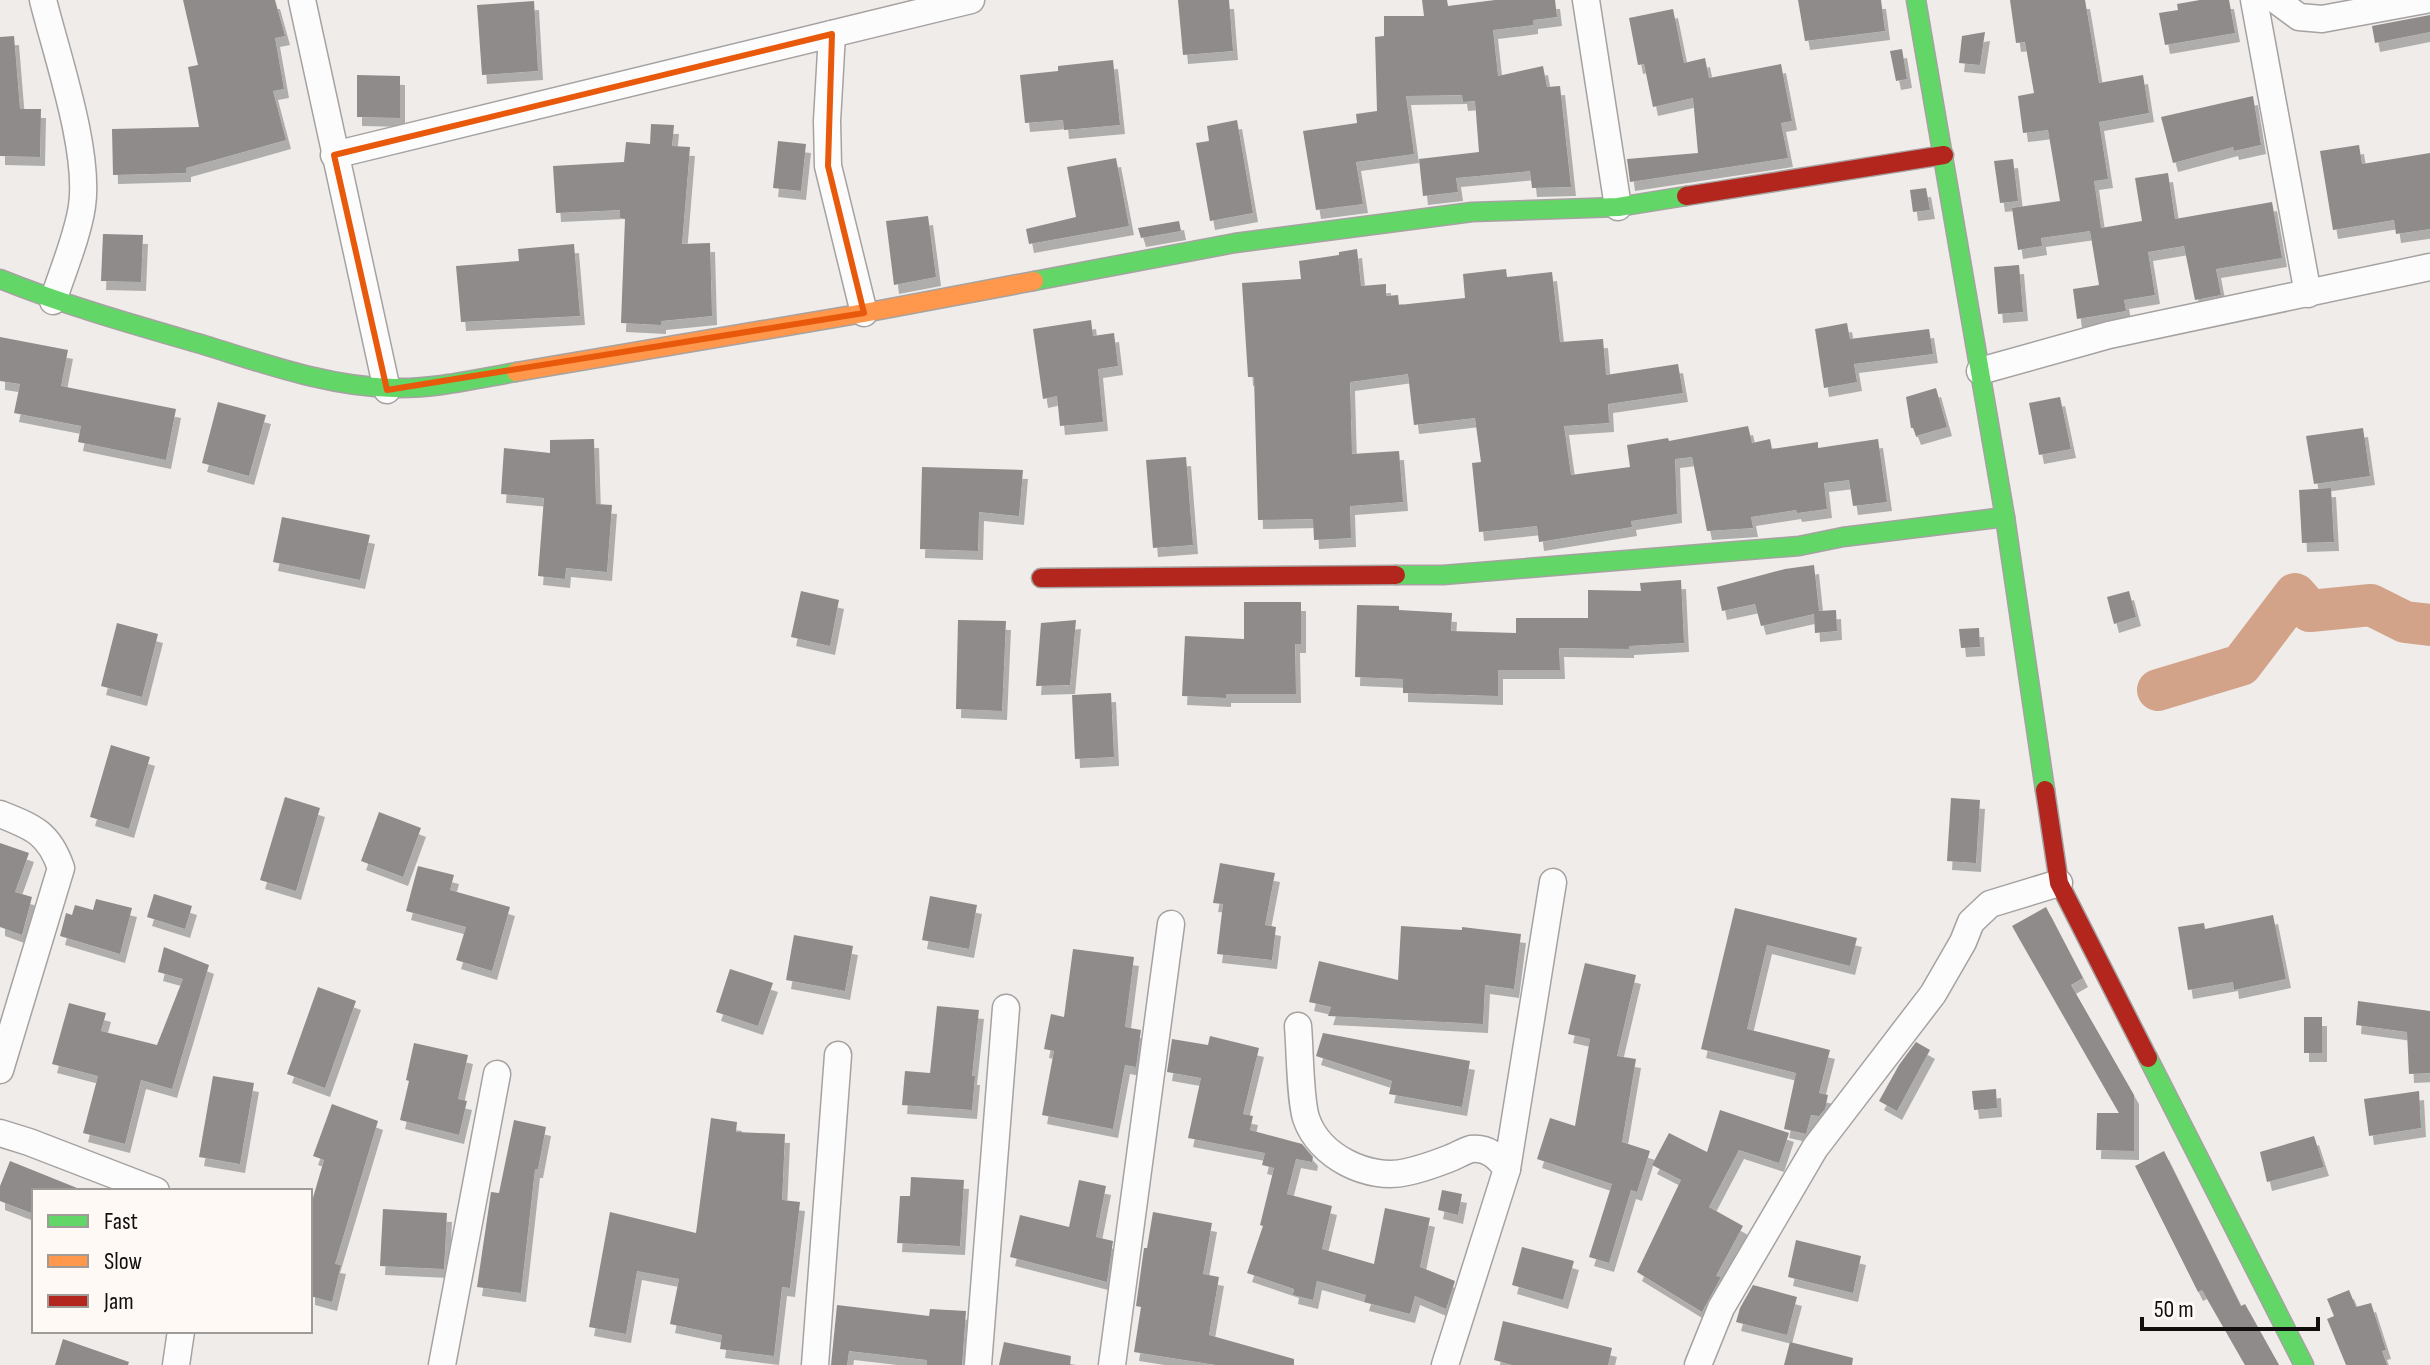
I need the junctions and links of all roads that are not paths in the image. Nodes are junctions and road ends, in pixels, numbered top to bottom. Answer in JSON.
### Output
{"nodes":[{"id":1,"x":43,"y":0,"type":"edge"},
{"id":2,"x":302,"y":0,"type":"edge"},
{"id":3,"x":971,"y":0,"type":"edge"},
{"id":4,"x":1586,"y":0,"type":"edge"},
{"id":5,"x":1916,"y":0,"type":"edge"},
{"id":6,"x":2254,"y":0,"type":"edge"},
{"id":7,"x":2276,"y":0,"type":"edge"},
{"id":8,"x":2425,"y":0,"type":"edge"},
{"id":9,"x":832,"y":34,"type":"junction"},
{"id":10,"x":334,"y":155,"type":"junction"},
{"id":11,"x":1944,"y":155,"type":"junction"},
{"id":12,"x":1618,"y":207,"type":"junction"},
{"id":13,"x":2430,"y":267,"type":"edge"},
{"id":14,"x":0,"y":279,"type":"edge"},
{"id":15,"x":2308,"y":294,"type":"junction"},
{"id":16,"x":53,"y":301,"type":"junction"},
{"id":17,"x":864,"y":313,"type":"junction"},
{"id":18,"x":1980,"y":371,"type":"junction"},
{"id":19,"x":387,"y":390,"type":"junction"},
{"id":20,"x":2005,"y":517,"type":"junction"},
{"id":21,"x":1041,"y":578,"type":"dead end"},
{"id":22,"x":0,"y":814,"type":"edge"},
{"id":23,"x":1553,"y":882,"type":"dead end"},
{"id":24,"x":2059,"y":883,"type":"junction"},
{"id":25,"x":1171,"y":924,"type":"dead end"},
{"id":26,"x":1006,"y":1008,"type":"dead end"},
{"id":27,"x":1298,"y":1026,"type":"dead end"},
{"id":28,"x":838,"y":1055,"type":"dead end"},
{"id":29,"x":0,"y":1070,"type":"edge"},
{"id":30,"x":497,"y":1074,"type":"dead end"},
{"id":31,"x":0,"y":1133,"type":"edge"},
{"id":32,"x":1507,"y":1169,"type":"junction"},
{"id":33,"x":151,"y":1189,"type":"edge"},
{"id":34,"x":181,"y":1333,"type":"edge"},
{"id":35,"x":176,"y":1365,"type":"edge"},
{"id":36,"x":442,"y":1365,"type":"edge"},
{"id":37,"x":815,"y":1365,"type":"edge"},
{"id":38,"x":978,"y":1365,"type":"edge"},
{"id":39,"x":1112,"y":1365,"type":"edge"},
{"id":40,"x":1445,"y":1365,"type":"edge"},
{"id":41,"x":1698,"y":1365,"type":"edge"},
{"id":42,"x":2304,"y":1365,"type":"edge"}],
"edges":[{"from":1,"to":16,"type":"street"},
{"from":2,"to":10,"type":"street"},
{"from":3,"to":9,"type":"street"},
{"from":4,"to":12,"type":"street"},
{"from":5,"to":11,"type":"street"},
{"from":6,"to":15,"type":"street"},
{"from":7,"to":8,"type":"street"},
{"from":9,"to":10,"type":"street"},
{"from":9,"to":17,"type":"street"},
{"from":10,"to":19,"type":"street"},
{"from":11,"to":12,"type":"street"},
{"from":11,"to":18,"type":"street"},
{"from":12,"to":17,"type":"street"},
{"from":13,"to":15,"type":"street"},
{"from":14,"to":16,"type":"street"},
{"from":15,"to":18,"type":"street"},
{"from":16,"to":19,"type":"street"},
{"from":17,"to":19,"type":"street"},
{"from":18,"to":20,"type":"street"},
{"from":20,"to":21,"type":"street"},
{"from":20,"to":24,"type":"street"},
{"from":22,"to":29,"type":"street"},
{"from":23,"to":32,"type":"street"},
{"from":24,"to":41,"type":"street"},
{"from":24,"to":42,"type":"street"},
{"from":25,"to":39,"type":"street"},
{"from":26,"to":38,"type":"street"},
{"from":27,"to":32,"type":"street"},
{"from":28,"to":37,"type":"street"},
{"from":30,"to":36,"type":"street"},
{"from":31,"to":33,"type":"street"},
{"from":32,"to":40,"type":"street"},
{"from":34,"to":35,"type":"street"}]}
